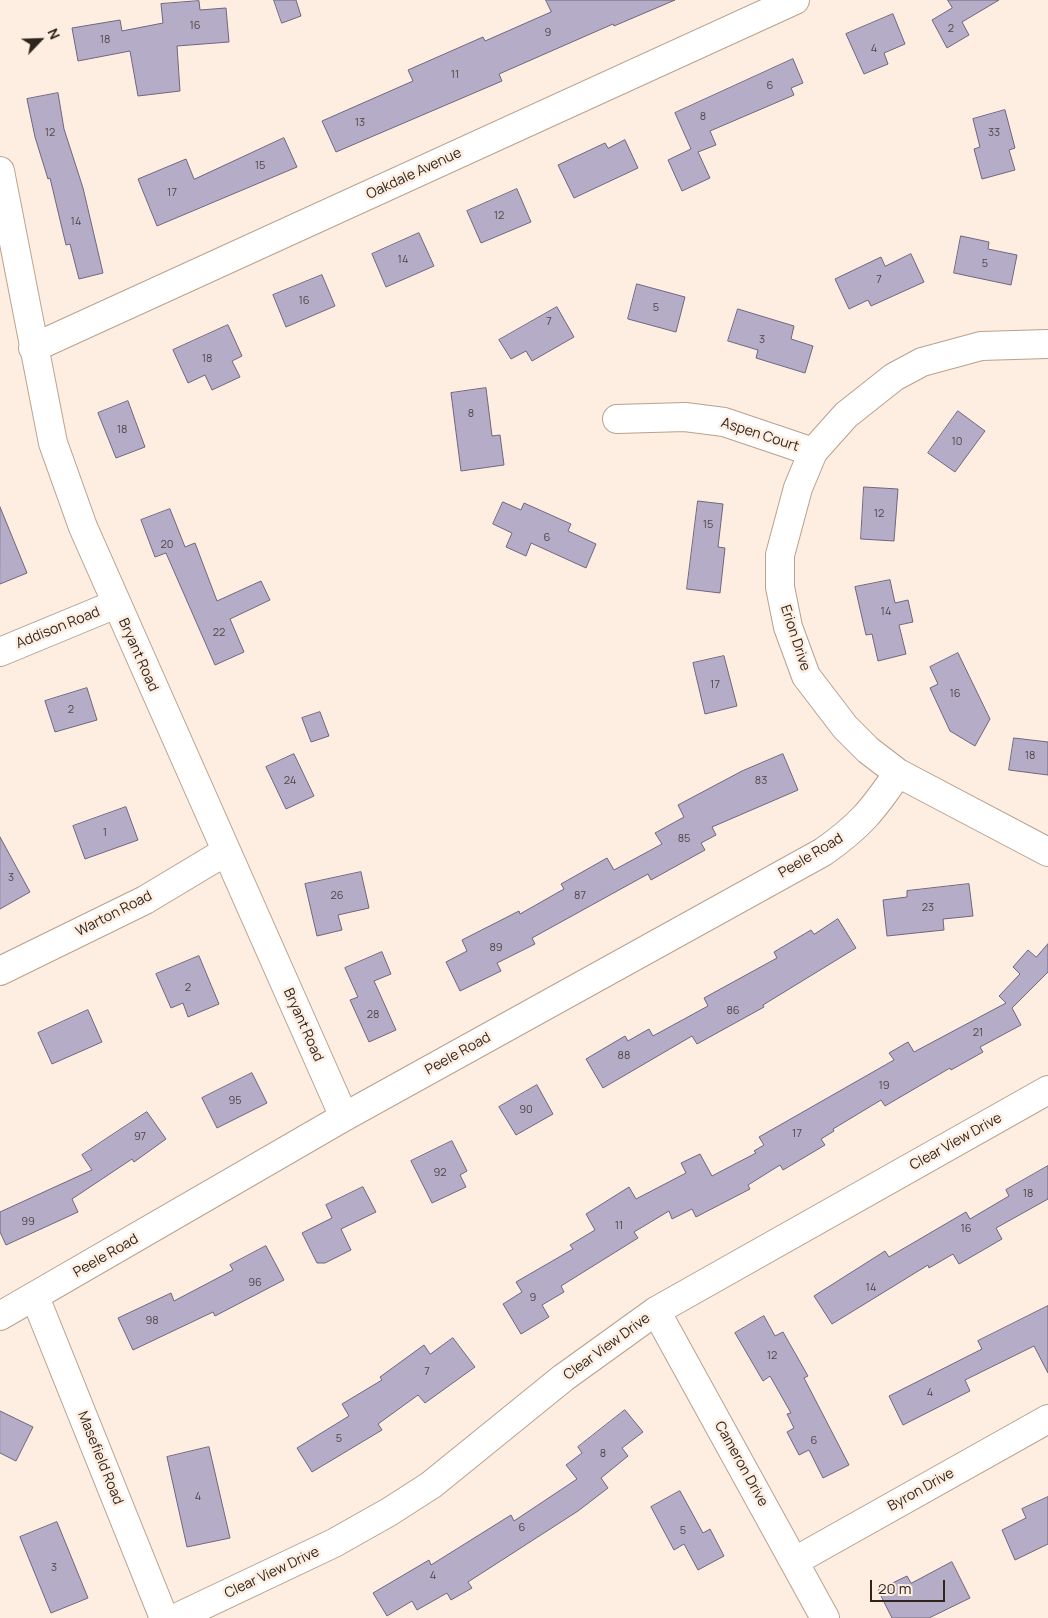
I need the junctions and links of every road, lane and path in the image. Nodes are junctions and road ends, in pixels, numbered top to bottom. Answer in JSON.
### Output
{"nodes":[{"id":1,"x":795,"y":0,"type":"edge"},
{"id":2,"x":0,"y":171,"type":"edge"},
{"id":3,"x":1048,"y":344,"type":"edge"},
{"id":4,"x":33,"y":348,"type":"junction"},
{"id":5,"x":617,"y":419,"type":"dead end"},
{"id":6,"x":813,"y":452,"type":"junction"},
{"id":7,"x":116,"y":604,"type":"junction"},
{"id":8,"x":0,"y":652,"type":"edge"},
{"id":9,"x":898,"y":773,"type":"junction"},
{"id":10,"x":225,"y":852,"type":"junction"},
{"id":11,"x":1048,"y":852,"type":"edge"},
{"id":12,"x":0,"y":971,"type":"edge"},
{"id":13,"x":1048,"y":1090,"type":"edge"},
{"id":14,"x":344,"y":1118,"type":"junction"},
{"id":15,"x":35,"y":1297,"type":"junction"},
{"id":16,"x":656,"y":1312,"type":"junction"},
{"id":17,"x":0,"y":1316,"type":"edge"},
{"id":18,"x":1048,"y":1418,"type":"edge"},
{"id":19,"x":795,"y":1561,"type":"junction"},
{"id":20,"x":164,"y":1618,"type":"edge"},
{"id":21,"x":176,"y":1618,"type":"edge"},
{"id":22,"x":825,"y":1618,"type":"edge"}],
"edges":[{"from":1,"to":4,"type":"street","name":"Oakdale Avenue"},
{"from":2,"to":4,"type":"street","name":"Bryant Road"},
{"from":3,"to":6,"type":"street","name":"Erion Drive"},
{"from":4,"to":7,"type":"street","name":"Bryant Road"},
{"from":5,"to":6,"type":"street","name":"Aspen Court"},
{"from":6,"to":9,"type":"street","name":"Erion Drive"},
{"from":7,"to":8,"type":"street","name":"Addison Road"},
{"from":7,"to":10,"type":"street","name":"Bryant Road"},
{"from":9,"to":11,"type":"street","name":"Erion Drive"},
{"from":9,"to":14,"type":"street","name":"Peele Road"},
{"from":10,"to":12,"type":"street","name":"Warton Road"},
{"from":10,"to":14,"type":"street","name":"Bryant Road"},
{"from":13,"to":16,"type":"street","name":"Clear View Drive"},
{"from":14,"to":15,"type":"street","name":"Peele Road"},
{"from":15,"to":17,"type":"street","name":"Peele Road"},
{"from":15,"to":20,"type":"street","name":"Masefield Road"},
{"from":16,"to":19,"type":"street","name":"Cameron Drive"},
{"from":16,"to":21,"type":"street","name":"Clear View Drive"},
{"from":18,"to":19,"type":"street","name":"Byron Drive"},
{"from":19,"to":22,"type":"street","name":"Cameron Drive"}]}
